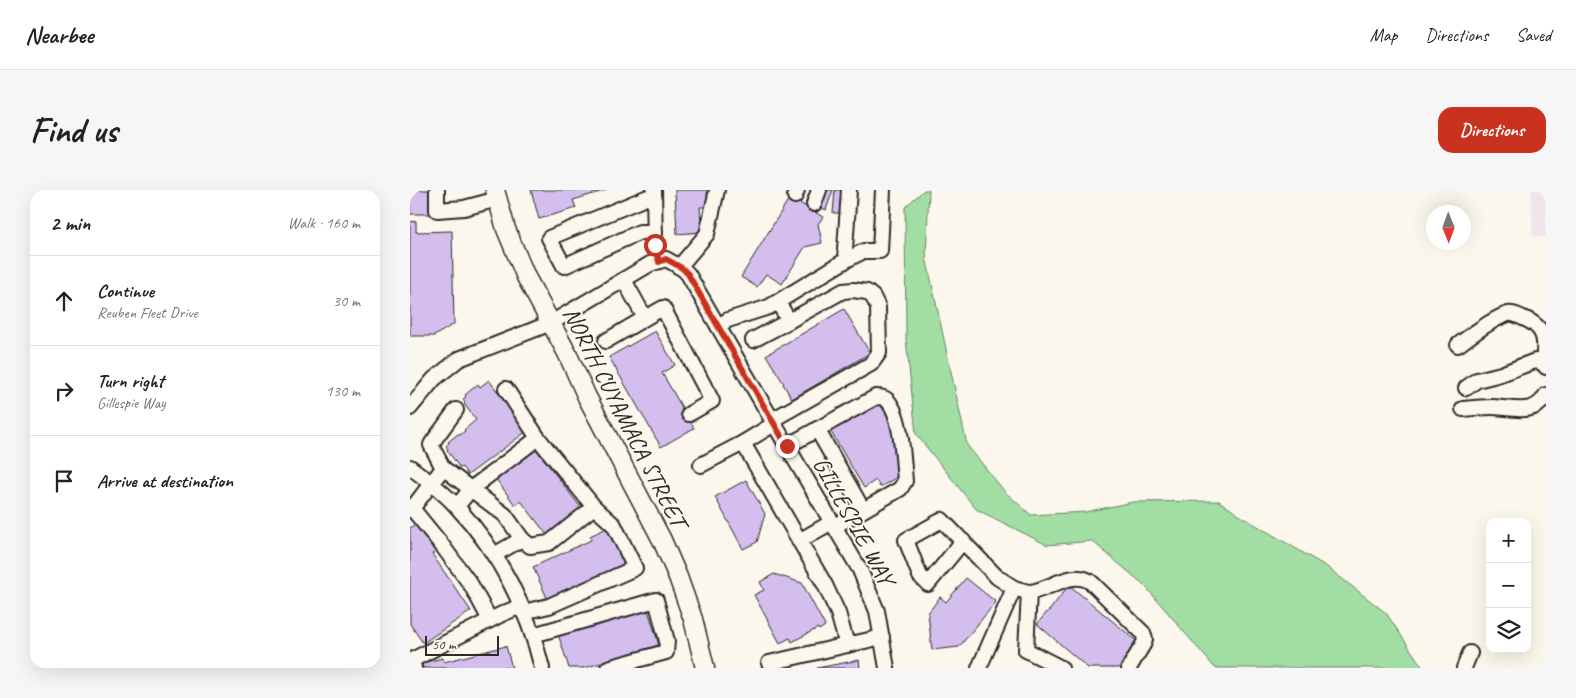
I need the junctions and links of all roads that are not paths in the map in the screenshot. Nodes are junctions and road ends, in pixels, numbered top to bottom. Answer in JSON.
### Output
{"nodes":[{"id":1,"x":437,"y":190,"type":"edge"},
{"id":2,"x":717,"y":190,"type":"edge"},
{"id":3,"x":820,"y":190,"type":"edge"},
{"id":4,"x":849,"y":190,"type":"edge"},
{"id":5,"x":883,"y":190,"type":"edge"},
{"id":6,"x":654,"y":193,"type":"edge"},
{"id":7,"x":496,"y":194,"type":"edge"},
{"id":8,"x":814,"y":204,"type":"dead end"},
{"id":9,"x":655,"y":232,"type":"junction"},
{"id":10,"x":848,"y":259,"type":"junction"},
{"id":11,"x":659,"y":262,"type":"junction"},
{"id":12,"x":683,"y":270,"type":"junction"},
{"id":13,"x":624,"y":280,"type":"junction"},
{"id":14,"x":778,"y":302,"type":"junction"},
{"id":15,"x":645,"y":318,"type":"junction"},
{"id":16,"x":789,"y":321,"type":"junction"},
{"id":17,"x":551,"y":323,"type":"junction"},
{"id":18,"x":718,"y":326,"type":"junction"},
{"id":19,"x":753,"y":340,"type":"dead end"},
{"id":20,"x":606,"y":341,"type":"dead end"},
{"id":21,"x":1458,"y":345,"type":"dead end"},
{"id":22,"x":1544,"y":365,"type":"edge"},
{"id":23,"x":1466,"y":388,"type":"dead end"},
{"id":24,"x":506,"y":389,"type":"dead end"},
{"id":25,"x":1546,"y":395,"type":"edge"},
{"id":26,"x":410,"y":408,"type":"edge"},
{"id":27,"x":1463,"y":409,"type":"dead end"},
{"id":28,"x":456,"y":410,"type":"dead end"},
{"id":29,"x":689,"y":414,"type":"dead end"},
{"id":30,"x":773,"y":422,"type":"junction"},
{"id":31,"x":817,"y":429,"type":"junction"},
{"id":32,"x":538,"y":438,"type":"junction"},
{"id":33,"x":743,"y":444,"type":"junction"},
{"id":34,"x":787,"y":446,"type":"junction"},
{"id":35,"x":701,"y":465,"type":"dead end"},
{"id":36,"x":410,"y":467,"type":"edge"},
{"id":37,"x":443,"y":468,"type":"junction"},
{"id":38,"x":431,"y":483,"type":"junction"},
{"id":39,"x":472,"y":488,"type":"junction"},
{"id":40,"x":457,"y":506,"type":"junction"},
{"id":41,"x":594,"y":507,"type":"junction"},
{"id":42,"x":411,"y":509,"type":"edge"},
{"id":43,"x":863,"y":510,"type":"junction"},
{"id":44,"x":834,"y":524,"type":"junction"},
{"id":45,"x":522,"y":539,"type":"junction"},
{"id":46,"x":800,"y":541,"type":"junction"},
{"id":47,"x":962,"y":541,"type":"junction"},
{"id":48,"x":494,"y":555,"type":"junction"},
{"id":49,"x":1014,"y":588,"type":"junction"},
{"id":50,"x":1029,"y":592,"type":"junction"},
{"id":51,"x":522,"y":609,"type":"junction"},
{"id":52,"x":490,"y":620,"type":"junction"},
{"id":53,"x":533,"y":634,"type":"junction"},
{"id":54,"x":882,"y":637,"type":"junction"},
{"id":55,"x":847,"y":645,"type":"junction"},
{"id":56,"x":1470,"y":653,"type":"dead end"},
{"id":57,"x":769,"y":663,"type":"dead end"},
{"id":58,"x":414,"y":668,"type":"edge"},
{"id":59,"x":542,"y":668,"type":"edge"},
{"id":60,"x":608,"y":668,"type":"edge"},
{"id":61,"x":705,"y":668,"type":"edge"},
{"id":62,"x":887,"y":668,"type":"edge"},
{"id":63,"x":980,"y":668,"type":"edge"},
{"id":64,"x":1061,"y":668,"type":"edge"},
{"id":65,"x":1129,"y":668,"type":"edge"},
{"id":66,"x":1464,"y":668,"type":"edge"}],
"edges":[{"from":1,"to":7,"type":"street"},
{"from":2,"to":12,"type":"street"},
{"from":3,"to":8,"type":"street"},
{"from":4,"to":10,"type":"street"},
{"from":5,"to":10,"type":"street"},
{"from":6,"to":9,"type":"street"},
{"from":6,"to":9,"type":"street"},
{"from":7,"to":17,"type":"main road","name":"NORTH CUYAMACA STREET"},
{"from":9,"to":11,"type":"street"},
{"from":10,"to":14,"type":"street"},
{"from":11,"to":12,"type":"street"},
{"from":11,"to":13,"type":"street"},
{"from":12,"to":18,"type":"street","name":"GILLESPIE WAY"},
{"from":13,"to":15,"type":"street"},
{"from":13,"to":17,"type":"street"},
{"from":14,"to":16,"type":"street"},
{"from":14,"to":18,"type":"street"},
{"from":15,"to":20,"type":"street"},
{"from":15,"to":29,"type":"street"},
{"from":16,"to":19,"type":"street"},
{"from":16,"to":30,"type":"street"},
{"from":17,"to":26,"type":"street"},
{"from":17,"to":61,"type":"main road","name":"NORTH CUYAMACA STREET"},
{"from":18,"to":30,"type":"street","name":"GILLESPIE WAY"},
{"from":21,"to":22,"type":"street"},
{"from":22,"to":23,"type":"street"},
{"from":24,"to":32,"type":"street"},
{"from":25,"to":27,"type":"street"},
{"from":28,"to":37,"type":"street"},
{"from":30,"to":33,"type":"street"},
{"from":30,"to":34,"type":"street","name":"GILLESPIE WAY"},
{"from":31,"to":34,"type":"street"},
{"from":31,"to":43,"type":"street"},
{"from":31,"to":43,"type":"street"},
{"from":32,"to":39,"type":"street"},
{"from":32,"to":41,"type":"street"},
{"from":33,"to":35,"type":"street"},
{"from":33,"to":46,"type":"street"},
{"from":34,"to":44,"type":"street","name":"GILLESPIE WAY"},
{"from":36,"to":38,"type":"street"},
{"from":37,"to":38,"type":"street"},
{"from":37,"to":39,"type":"street"},
{"from":38,"to":40,"type":"street"},
{"from":38,"to":42,"type":"street"},
{"from":39,"to":40,"type":"street"},
{"from":39,"to":45,"type":"street"},
{"from":40,"to":48,"type":"street"},
{"from":41,"to":45,"type":"street"},
{"from":41,"to":51,"type":"street"},
{"from":42,"to":52,"type":"street"},
{"from":43,"to":44,"type":"street"},
{"from":44,"to":46,"type":"street"},
{"from":44,"to":54,"type":"street","name":"GILLESPIE WAY"},
{"from":45,"to":48,"type":"street"},
{"from":46,"to":55,"type":"street"},
{"from":47,"to":47,"type":"street"},
{"from":47,"to":49,"type":"street"},
{"from":48,"to":51,"type":"street"},
{"from":49,"to":50,"type":"street"},
{"from":49,"to":63,"type":"street"},
{"from":50,"to":64,"type":"street"},
{"from":50,"to":65,"type":"street"},
{"from":51,"to":52,"type":"street"},
{"from":51,"to":53,"type":"street"},
{"from":52,"to":58,"type":"street"},
{"from":53,"to":59,"type":"street"},
{"from":53,"to":60,"type":"street"},
{"from":54,"to":55,"type":"street"},
{"from":54,"to":62,"type":"street","name":"GILLESPIE WAY"},
{"from":55,"to":57,"type":"street"},
{"from":56,"to":66,"type":"street"}]}
